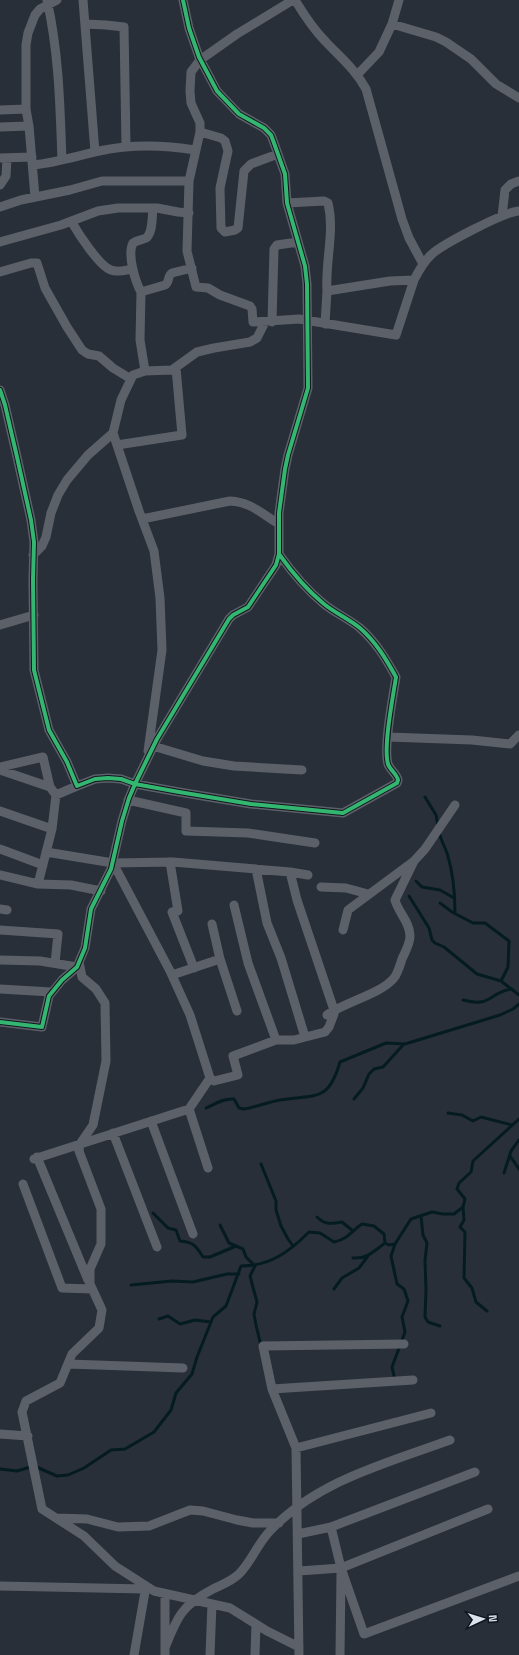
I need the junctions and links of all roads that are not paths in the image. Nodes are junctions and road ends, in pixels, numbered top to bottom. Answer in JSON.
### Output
{"nodes":[{"id":1,"x":57,"y":0,"type":"edge"},
{"id":2,"x":83,"y":0,"type":"edge"},
{"id":3,"x":183,"y":0,"type":"edge"},
{"id":4,"x":294,"y":0,"type":"edge"},
{"id":5,"x":399,"y":0,"type":"edge"},
{"id":6,"x":47,"y":2,"type":"edge"},
{"id":7,"x":85,"y":24,"type":"junction"},
{"id":8,"x":392,"y":24,"type":"junction"},
{"id":9,"x":200,"y":60,"type":"junction"},
{"id":10,"x":358,"y":74,"type":"junction"},
{"id":11,"x":519,"y":98,"type":"edge"},
{"id":12,"x":26,"y":109,"type":"junction"},
{"id":13,"x":0,"y":110,"type":"edge"},
{"id":14,"x":29,"y":126,"type":"junction"},
{"id":15,"x":0,"y":127,"type":"edge"},
{"id":16,"x":200,"y":132,"type":"junction"},
{"id":17,"x":126,"y":146,"type":"junction"},
{"id":18,"x":195,"y":150,"type":"junction"},
{"id":19,"x":95,"y":152,"type":"junction"},
{"id":20,"x":278,"y":154,"type":"junction"},
{"id":21,"x":3,"y":158,"type":"edge"},
{"id":22,"x":62,"y":160,"type":"junction"},
{"id":23,"x":32,"y":161,"type":"junction"},
{"id":24,"x":189,"y":181,"type":"junction"},
{"id":25,"x":519,"y":181,"type":"edge"},
{"id":26,"x":0,"y":185,"type":"edge"},
{"id":27,"x":35,"y":197,"type":"junction"},
{"id":28,"x":287,"y":203,"type":"junction"},
{"id":29,"x":0,"y":207,"type":"edge"},
{"id":30,"x":153,"y":208,"type":"junction"},
{"id":31,"x":519,"y":211,"type":"edge"},
{"id":32,"x":189,"y":213,"type":"junction"},
{"id":33,"x":502,"y":216,"type":"junction"},
{"id":34,"x":71,"y":222,"type":"junction"},
{"id":35,"x":0,"y":242,"type":"edge"},
{"id":36,"x":298,"y":242,"type":"junction"},
{"id":37,"x":423,"y":264,"type":"junction"},
{"id":38,"x":192,"y":268,"type":"junction"},
{"id":39,"x":133,"y":269,"type":"junction"},
{"id":40,"x":0,"y":272,"type":"edge"},
{"id":41,"x":414,"y":280,"type":"junction"},
{"id":42,"x":327,"y":291,"type":"junction"},
{"id":43,"x":141,"y":292,"type":"junction"},
{"id":44,"x":307,"y":320,"type":"junction"},
{"id":45,"x":269,"y":322,"type":"junction"},
{"id":46,"x":325,"y":324,"type":"junction"},
{"id":47,"x":176,"y":368,"type":"junction"},
{"id":48,"x":145,"y":371,"type":"junction"},
{"id":49,"x":131,"y":379,"type":"junction"},
{"id":50,"x":0,"y":390,"type":"edge"},
{"id":51,"x":113,"y":433,"type":"junction"},
{"id":52,"x":117,"y":445,"type":"junction"},
{"id":53,"x":142,"y":519,"type":"junction"},
{"id":54,"x":279,"y":524,"type":"junction"},
{"id":55,"x":279,"y":554,"type":"junction"},
{"id":56,"x":33,"y":555,"type":"junction"},
{"id":57,"x":34,"y":615,"type":"junction"},
{"id":58,"x":0,"y":625,"type":"edge"},
{"id":59,"x":519,"y":735,"type":"edge"},
{"id":60,"x":388,"y":737,"type":"junction"},
{"id":61,"x":153,"y":746,"type":"junction"},
{"id":62,"x":147,"y":761,"type":"junction"},
{"id":63,"x":0,"y":767,"type":"edge"},
{"id":64,"x":0,"y":770,"type":"edge"},
{"id":65,"x":302,"y":770,"type":"dead end"},
{"id":66,"x":135,"y":784,"type":"junction"},
{"id":67,"x":77,"y":786,"type":"junction"},
{"id":68,"x":50,"y":787,"type":"junction"},
{"id":69,"x":56,"y":795,"type":"junction"},
{"id":70,"x":128,"y":800,"type":"junction"},
{"id":71,"x":455,"y":805,"type":"dead end"},
{"id":72,"x":0,"y":811,"type":"edge"},
{"id":73,"x":52,"y":829,"type":"junction"},
{"id":74,"x":315,"y":843,"type":"dead end"},
{"id":75,"x":0,"y":849,"type":"edge"},
{"id":76,"x":46,"y":852,"type":"junction"},
{"id":77,"x":414,"y":861,"type":"junction"},
{"id":78,"x":170,"y":862,"type":"junction"},
{"id":79,"x":113,"y":863,"type":"junction"},
{"id":80,"x":43,"y":865,"type":"junction"},
{"id":81,"x":256,"y":869,"type":"junction"},
{"id":82,"x":290,"y":872,"type":"junction"},
{"id":83,"x":0,"y":875,"type":"edge"},
{"id":84,"x":308,"y":875,"type":"dead end"},
{"id":85,"x":38,"y":884,"type":"junction"},
{"id":86,"x":321,"y":887,"type":"dead end"},
{"id":87,"x":101,"y":891,"type":"junction"},
{"id":88,"x":368,"y":894,"type":"junction"},
{"id":89,"x":234,"y":905,"type":"dead end"},
{"id":90,"x":212,"y":924,"type":"dead end"},
{"id":91,"x":0,"y":930,"type":"edge"},
{"id":92,"x":342,"y":930,"type":"dead end"},
{"id":93,"x":220,"y":959,"type":"junction"},
{"id":94,"x":0,"y":960,"type":"edge"},
{"id":95,"x":55,"y":963,"type":"junction"},
{"id":96,"x":78,"y":964,"type":"junction"},
{"id":97,"x":194,"y":968,"type":"junction"},
{"id":98,"x":172,"y":975,"type":"junction"},
{"id":99,"x":0,"y":989,"type":"edge"},
{"id":100,"x":51,"y":992,"type":"junction"},
{"id":101,"x":237,"y":1010,"type":"dead end"},
{"id":102,"x":332,"y":1013,"type":"junction"},
{"id":103,"x":0,"y":1022,"type":"edge"},
{"id":104,"x":306,"y":1037,"type":"junction"},
{"id":105,"x":276,"y":1040,"type":"junction"},
{"id":106,"x":210,"y":1078,"type":"junction"},
{"id":107,"x":189,"y":1109,"type":"junction"},
{"id":108,"x":151,"y":1121,"type":"junction"},
{"id":109,"x":113,"y":1133,"type":"junction"},
{"id":110,"x":80,"y":1144,"type":"junction"},
{"id":111,"x":208,"y":1168,"type":"dead end"},
{"id":112,"x":23,"y":1184,"type":"dead end"},
{"id":113,"x":193,"y":1234,"type":"dead end"},
{"id":114,"x":158,"y":1247,"type":"dead end"},
{"id":115,"x":91,"y":1287,"type":"junction"},
{"id":116,"x":404,"y":1344,"type":"dead end"},
{"id":117,"x":68,"y":1364,"type":"junction"},
{"id":118,"x":183,"y":1368,"type":"dead end"},
{"id":119,"x":413,"y":1380,"type":"dead end"},
{"id":120,"x":272,"y":1388,"type":"junction"},
{"id":121,"x":431,"y":1413,"type":"dead end"},
{"id":122,"x":0,"y":1434,"type":"edge"},
{"id":123,"x":28,"y":1436,"type":"junction"},
{"id":124,"x":450,"y":1440,"type":"dead end"},
{"id":125,"x":296,"y":1448,"type":"junction"},
{"id":126,"x":475,"y":1472,"type":"dead end"},
{"id":127,"x":297,"y":1506,"type":"junction"},
{"id":128,"x":488,"y":1509,"type":"dead end"},
{"id":129,"x":56,"y":1518,"type":"junction"},
{"id":130,"x":279,"y":1523,"type":"junction"},
{"id":131,"x":331,"y":1527,"type":"junction"},
{"id":132,"x":298,"y":1534,"type":"junction"},
{"id":133,"x":341,"y":1568,"type":"junction"},
{"id":134,"x":299,"y":1571,"type":"junction"},
{"id":135,"x":519,"y":1576,"type":"edge"},
{"id":136,"x":0,"y":1586,"type":"edge"},
{"id":137,"x":145,"y":1588,"type":"junction"},
{"id":138,"x":165,"y":1594,"type":"junction"},
{"id":139,"x":194,"y":1599,"type":"junction"},
{"id":140,"x":212,"y":1604,"type":"junction"},
{"id":141,"x":256,"y":1624,"type":"junction"},
{"id":142,"x":299,"y":1651,"type":"edge"},
{"id":143,"x":166,"y":1652,"type":"edge"},
{"id":144,"x":134,"y":1655,"type":"edge"},
{"id":145,"x":210,"y":1655,"type":"edge"},
{"id":146,"x":254,"y":1655,"type":"edge"},
{"id":147,"x":340,"y":1655,"type":"edge"}],
"edges":[{"from":1,"to":6,"type":"street"},
{"from":2,"to":7,"type":"street"},
{"from":3,"to":9,"type":"street"},
{"from":4,"to":9,"type":"street"},
{"from":4,"to":10,"type":"street"},
{"from":5,"to":8,"type":"street"},
{"from":6,"to":12,"type":"street"},
{"from":6,"to":22,"type":"street"},
{"from":7,"to":17,"type":"street"},
{"from":7,"to":19,"type":"street"},
{"from":8,"to":10,"type":"street"},
{"from":8,"to":11,"type":"street"},
{"from":9,"to":16,"type":"street"},
{"from":9,"to":20,"type":"street"},
{"from":10,"to":37,"type":"street"},
{"from":12,"to":13,"type":"street"},
{"from":12,"to":14,"type":"street"},
{"from":14,"to":15,"type":"street"},
{"from":14,"to":23,"type":"street"},
{"from":16,"to":18,"type":"street"},
{"from":16,"to":20,"type":"street"},
{"from":17,"to":18,"type":"street"},
{"from":17,"to":19,"type":"street"},
{"from":18,"to":24,"type":"street"},
{"from":19,"to":22,"type":"street"},
{"from":20,"to":28,"type":"street"},
{"from":21,"to":23,"type":"street"},
{"from":21,"to":26,"type":"street"},
{"from":22,"to":23,"type":"street"},
{"from":23,"to":27,"type":"street"},
{"from":24,"to":27,"type":"street"},
{"from":24,"to":32,"type":"street"},
{"from":25,"to":33,"type":"street"},
{"from":27,"to":29,"type":"street"},
{"from":28,"to":36,"type":"street"},
{"from":28,"to":42,"type":"street"},
{"from":30,"to":32,"type":"street"},
{"from":30,"to":34,"type":"street"},
{"from":30,"to":39,"type":"street"},
{"from":31,"to":33,"type":"street"},
{"from":32,"to":38,"type":"street"},
{"from":33,"to":37,"type":"street"},
{"from":34,"to":35,"type":"street"},
{"from":34,"to":39,"type":"street"},
{"from":36,"to":44,"type":"street"},
{"from":36,"to":45,"type":"street"},
{"from":37,"to":41,"type":"street"},
{"from":38,"to":43,"type":"street"},
{"from":38,"to":45,"type":"street"},
{"from":39,"to":43,"type":"street"},
{"from":40,"to":49,"type":"street"},
{"from":41,"to":42,"type":"street"},
{"from":41,"to":46,"type":"street"},
{"from":42,"to":46,"type":"street"},
{"from":43,"to":48,"type":"street"},
{"from":44,"to":45,"type":"street"},
{"from":44,"to":46,"type":"street"},
{"from":44,"to":54,"type":"street"},
{"from":45,"to":47,"type":"street"},
{"from":47,"to":48,"type":"street"},
{"from":47,"to":52,"type":"street"},
{"from":48,"to":49,"type":"street"},
{"from":49,"to":51,"type":"street"},
{"from":50,"to":56,"type":"street"},
{"from":51,"to":52,"type":"street"},
{"from":51,"to":56,"type":"street"},
{"from":52,"to":53,"type":"street"},
{"from":53,"to":54,"type":"street"},
{"from":53,"to":62,"type":"street"},
{"from":54,"to":55,"type":"street"},
{"from":55,"to":60,"type":"street"},
{"from":55,"to":61,"type":"street"},
{"from":56,"to":57,"type":"street"},
{"from":57,"to":58,"type":"street"},
{"from":57,"to":67,"type":"street"},
{"from":59,"to":60,"type":"street"},
{"from":60,"to":66,"type":"street"},
{"from":61,"to":62,"type":"street"},
{"from":61,"to":65,"type":"street"},
{"from":62,"to":66,"type":"street"},
{"from":63,"to":68,"type":"street"},
{"from":64,"to":68,"type":"street"},
{"from":66,"to":67,"type":"street"},
{"from":66,"to":70,"type":"street"},
{"from":67,"to":69,"type":"street"},
{"from":68,"to":69,"type":"street"},
{"from":69,"to":73,"type":"street"},
{"from":70,"to":74,"type":"street"},
{"from":70,"to":79,"type":"street"},
{"from":71,"to":77,"type":"street"},
{"from":72,"to":73,"type":"street"},
{"from":73,"to":76,"type":"street"},
{"from":75,"to":80,"type":"street"},
{"from":76,"to":79,"type":"street"},
{"from":76,"to":80,"type":"street"},
{"from":77,"to":88,"type":"street"},
{"from":77,"to":102,"type":"street"},
{"from":78,"to":79,"type":"street"},
{"from":78,"to":81,"type":"street"},
{"from":78,"to":97,"type":"street"},
{"from":79,"to":87,"type":"street"},
{"from":79,"to":98,"type":"street"},
{"from":80,"to":85,"type":"street"},
{"from":81,"to":82,"type":"street"},
{"from":81,"to":104,"type":"street"},
{"from":82,"to":84,"type":"street"},
{"from":82,"to":102,"type":"street"},
{"from":83,"to":85,"type":"street"},
{"from":85,"to":87,"type":"street"},
{"from":86,"to":88,"type":"street"},
{"from":87,"to":96,"type":"street"},
{"from":88,"to":92,"type":"street"},
{"from":89,"to":105,"type":"street"},
{"from":90,"to":93,"type":"street"},
{"from":91,"to":95,"type":"street"},
{"from":93,"to":97,"type":"street"},
{"from":93,"to":101,"type":"street"},
{"from":94,"to":95,"type":"street"},
{"from":95,"to":96,"type":"street"},
{"from":96,"to":100,"type":"street"},
{"from":96,"to":110,"type":"street"},
{"from":97,"to":98,"type":"street"},
{"from":98,"to":106,"type":"street"},
{"from":99,"to":100,"type":"street"},
{"from":100,"to":103,"type":"street"},
{"from":102,"to":104,"type":"street"},
{"from":104,"to":105,"type":"street"},
{"from":105,"to":106,"type":"street"},
{"from":106,"to":107,"type":"street"},
{"from":107,"to":108,"type":"street"},
{"from":107,"to":111,"type":"street"},
{"from":108,"to":109,"type":"street"},
{"from":108,"to":113,"type":"street"},
{"from":109,"to":110,"type":"street"},
{"from":109,"to":114,"type":"street"},
{"from":110,"to":115,"type":"street"},
{"from":110,"to":115,"type":"street"},
{"from":112,"to":115,"type":"street"},
{"from":115,"to":117,"type":"street"},
{"from":116,"to":120,"type":"street"},
{"from":117,"to":118,"type":"street"},
{"from":117,"to":123,"type":"street"},
{"from":119,"to":120,"type":"street"},
{"from":120,"to":125,"type":"street"},
{"from":121,"to":125,"type":"street"},
{"from":122,"to":123,"type":"street"},
{"from":123,"to":129,"type":"street"},
{"from":124,"to":127,"type":"street"},
{"from":125,"to":127,"type":"street"},
{"from":126,"to":131,"type":"street"},
{"from":127,"to":130,"type":"street"},
{"from":127,"to":132,"type":"street"},
{"from":128,"to":133,"type":"street"},
{"from":129,"to":130,"type":"street"},
{"from":129,"to":137,"type":"street"},
{"from":130,"to":139,"type":"street"},
{"from":131,"to":132,"type":"street"},
{"from":131,"to":133,"type":"street"},
{"from":132,"to":134,"type":"street"},
{"from":133,"to":134,"type":"street"},
{"from":133,"to":135,"type":"street"},
{"from":133,"to":147,"type":"street"},
{"from":134,"to":142,"type":"street"},
{"from":136,"to":137,"type":"street"},
{"from":137,"to":138,"type":"street"},
{"from":137,"to":144,"type":"street"},
{"from":138,"to":139,"type":"street"},
{"from":138,"to":143,"type":"street"},
{"from":139,"to":140,"type":"street"},
{"from":139,"to":143,"type":"street"},
{"from":140,"to":141,"type":"street"},
{"from":140,"to":145,"type":"street"},
{"from":141,"to":142,"type":"street"},
{"from":141,"to":146,"type":"street"}]}
